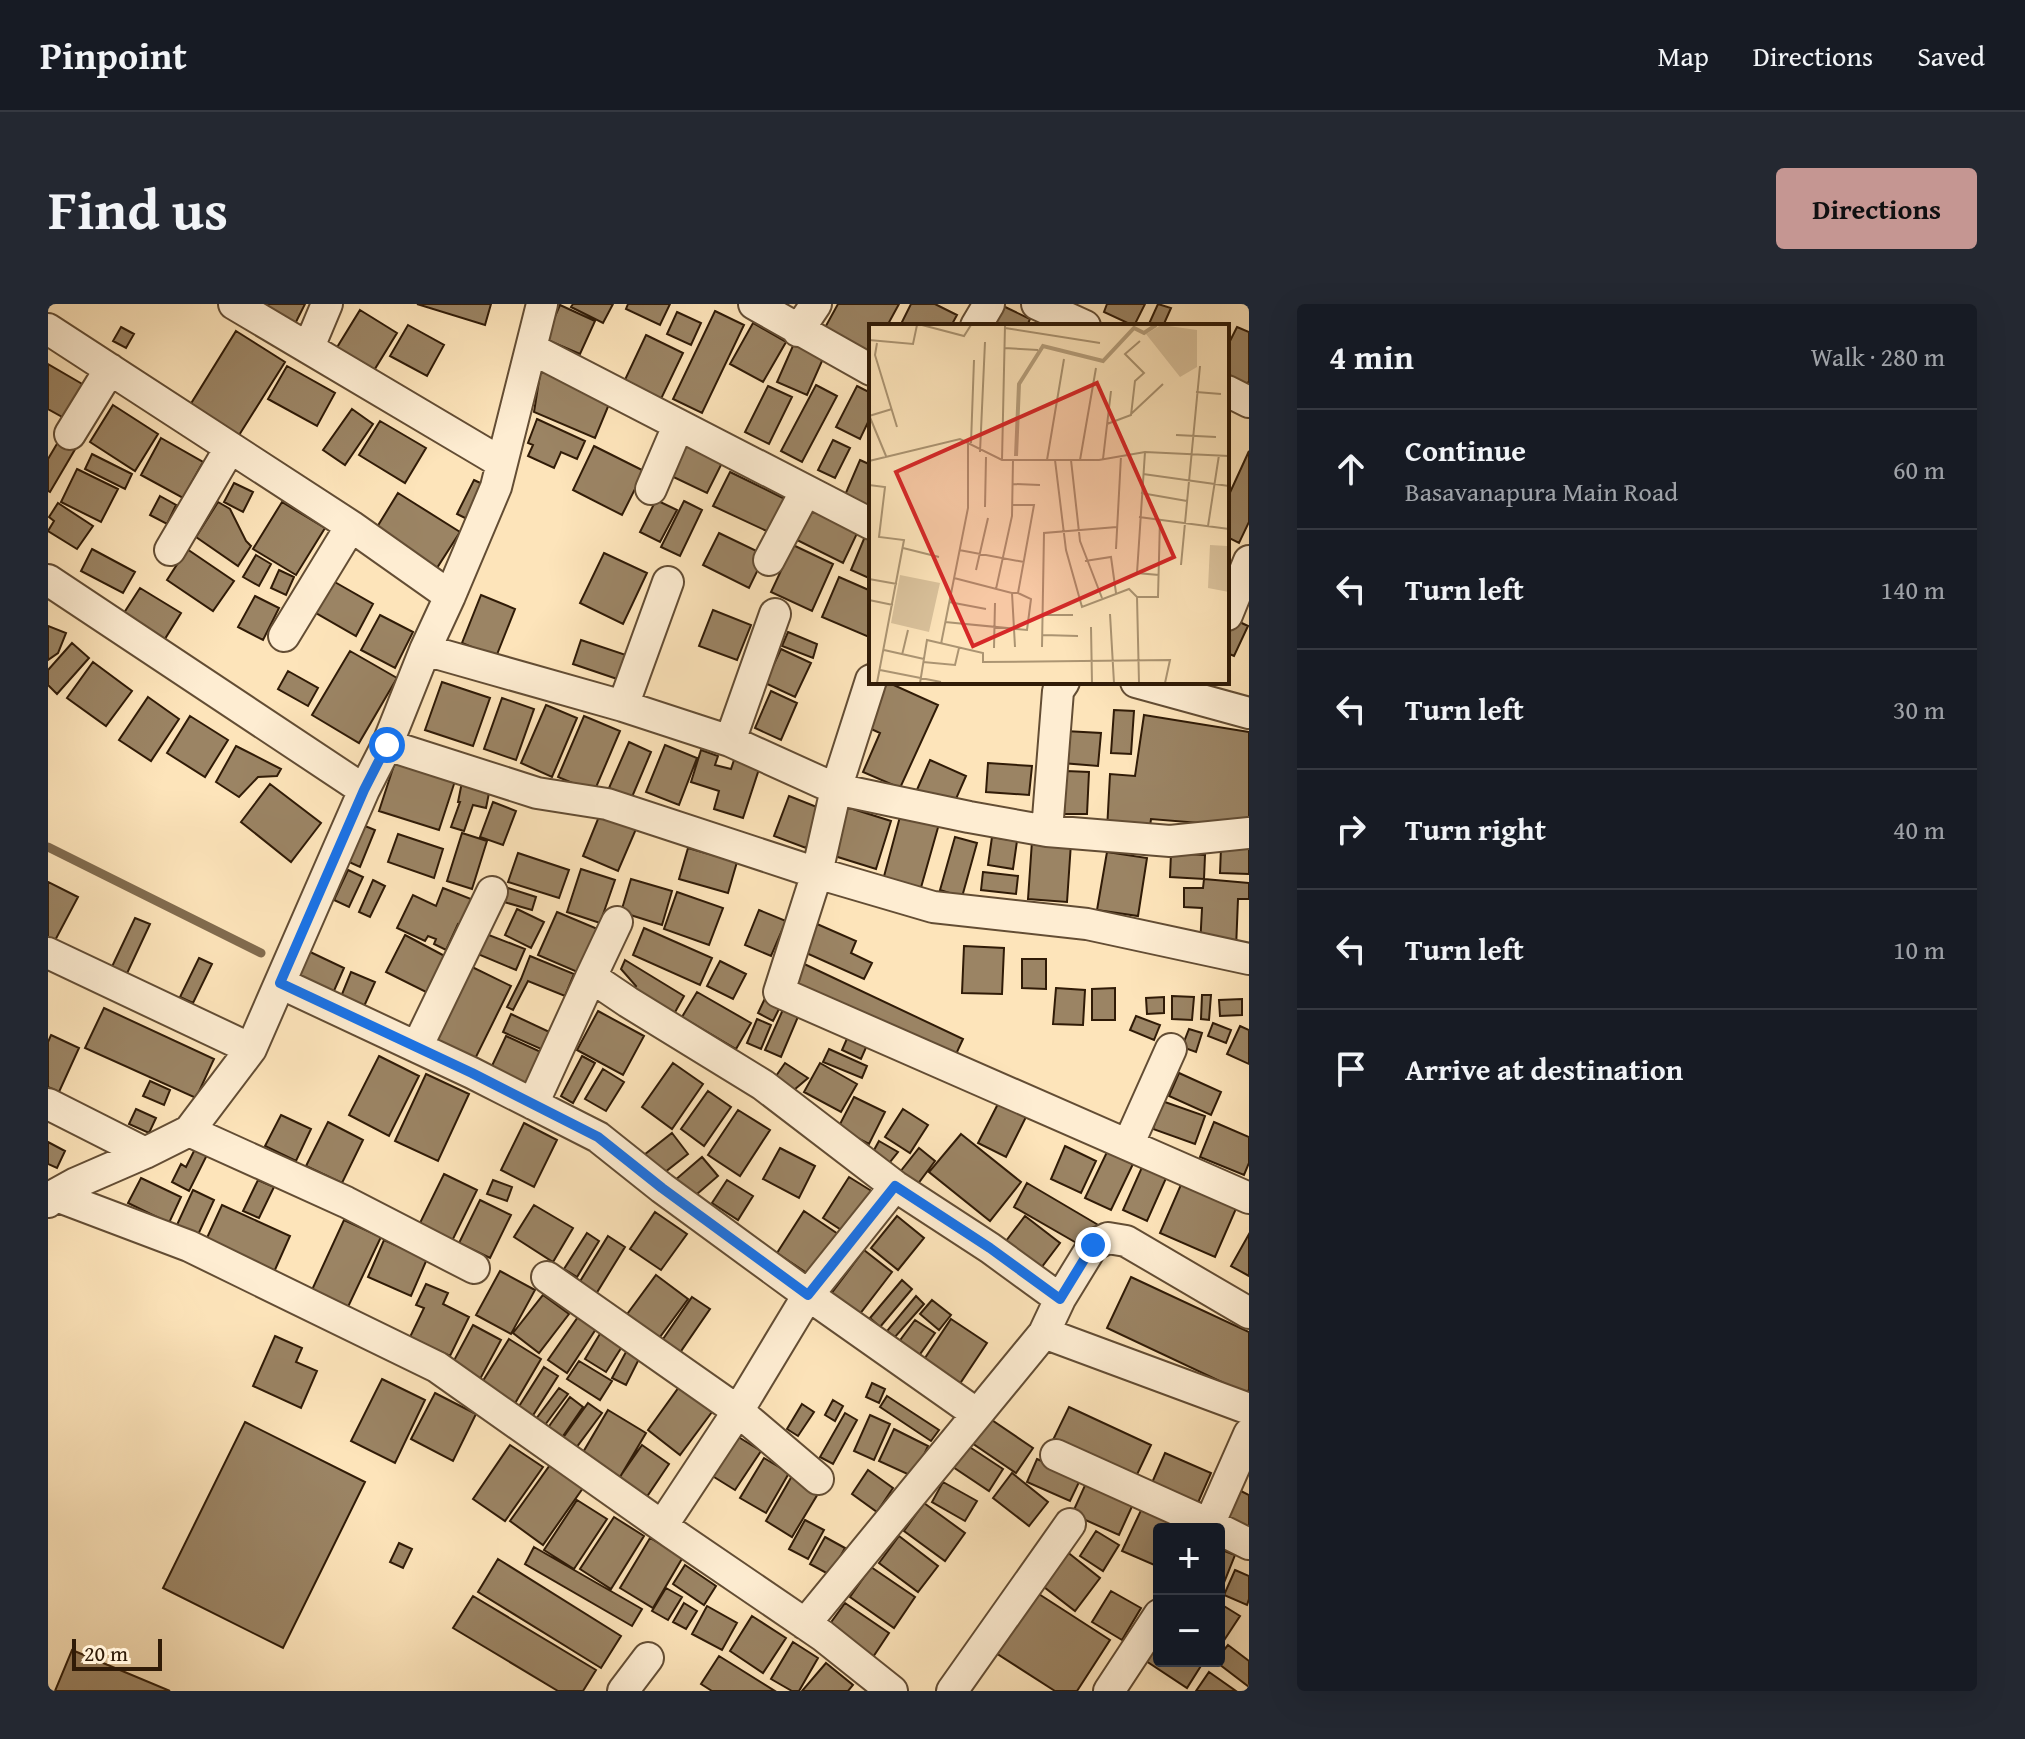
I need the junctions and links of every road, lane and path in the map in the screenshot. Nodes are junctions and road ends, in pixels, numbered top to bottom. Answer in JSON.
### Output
{"nodes":[{"id":1,"x":234,"y":304,"type":"edge"},
{"id":2,"x":327,"y":304,"type":"edge"},
{"id":3,"x":542,"y":304,"type":"edge"},
{"id":4,"x":754,"y":304,"type":"edge"},
{"id":5,"x":816,"y":304,"type":"edge"},
{"id":6,"x":989,"y":304,"type":"edge"},
{"id":7,"x":1037,"y":304,"type":"edge"},
{"id":8,"x":977,"y":324,"type":"edge"},
{"id":9,"x":1081,"y":324,"type":"edge"},
{"id":10,"x":48,"y":329,"type":"edge"},
{"id":11,"x":798,"y":331,"type":"junction"},
{"id":12,"x":309,"y":347,"type":"junction"},
{"id":13,"x":532,"y":349,"type":"junction"},
{"id":14,"x":110,"y":369,"type":"junction"},
{"id":15,"x":869,"y":369,"type":"edge"},
{"id":16,"x":1229,"y":392,"type":"edge"},
{"id":17,"x":1249,"y":402,"type":"edge"},
{"id":18,"x":678,"y":426,"type":"junction"},
{"id":19,"x":70,"y":434,"type":"dead end"},
{"id":20,"x":230,"y":448,"type":"junction"},
{"id":21,"x":495,"y":485,"type":"junction"},
{"id":22,"x":651,"y":489,"type":"dead end"},
{"id":23,"x":805,"y":492,"type":"junction"},
{"id":24,"x":869,"y":523,"type":"edge"},
{"id":25,"x":351,"y":526,"type":"junction"},
{"id":26,"x":1229,"y":547,"type":"edge"},
{"id":27,"x":170,"y":550,"type":"dead end"},
{"id":28,"x":1249,"y":559,"type":"edge"},
{"id":29,"x":769,"y":560,"type":"dead end"},
{"id":30,"x":48,"y":580,"type":"edge"},
{"id":31,"x":668,"y":582,"type":"dead end"},
{"id":32,"x":450,"y":596,"type":"junction"},
{"id":33,"x":1229,"y":610,"type":"edge"},
{"id":34,"x":775,"y":614,"type":"dead end"},
{"id":35,"x":284,"y":636,"type":"dead end"},
{"id":36,"x":425,"y":650,"type":"junction"},
{"id":37,"x":870,"y":684,"type":"edge"},
{"id":38,"x":1063,"y":684,"type":"edge"},
{"id":39,"x":1143,"y":684,"type":"edge"},
{"id":40,"x":623,"y":706,"type":"junction"},
{"id":41,"x":1249,"y":713,"type":"edge"},
{"id":42,"x":730,"y":741,"type":"junction"},
{"id":43,"x":387,"y":745,"type":"junction"},
{"id":44,"x":836,"y":789,"type":"junction"},
{"id":45,"x":364,"y":790,"type":"junction"},
{"id":46,"x":1047,"y":831,"type":"junction"},
{"id":47,"x":1249,"y":833,"type":"edge"},
{"id":48,"x":817,"y":873,"type":"junction"},
{"id":49,"x":492,"y":892,"type":"dead end"},
{"id":50,"x":617,"y":922,"type":"dead end"},
{"id":51,"x":48,"y":953,"type":"edge"},
{"id":52,"x":1249,"y":959,"type":"edge"},
{"id":53,"x":591,"y":977,"type":"junction"},
{"id":54,"x":280,"y":983,"type":"junction"},
{"id":55,"x":417,"y":1047,"type":"junction"},
{"id":56,"x":251,"y":1049,"type":"junction"},
{"id":57,"x":1171,"y":1049,"type":"dead end"},
{"id":58,"x":48,"y":1104,"type":"edge"},
{"id":59,"x":533,"y":1104,"type":"junction"},
{"id":60,"x":189,"y":1131,"type":"junction"},
{"id":61,"x":1128,"y":1145,"type":"junction"},
{"id":62,"x":145,"y":1153,"type":"junction"},
{"id":63,"x":895,"y":1186,"type":"junction"},
{"id":64,"x":57,"y":1187,"type":"edge"},
{"id":65,"x":1249,"y":1198,"type":"edge"},
{"id":66,"x":474,"y":1268,"type":"dead end"},
{"id":67,"x":547,"y":1277,"type":"dead end"},
{"id":68,"x":808,"y":1295,"type":"junction"},
{"id":69,"x":1060,"y":1299,"type":"junction"},
{"id":70,"x":1249,"y":1313,"type":"edge"},
{"id":71,"x":1044,"y":1333,"type":"junction"},
{"id":72,"x":1249,"y":1409,"type":"edge"},
{"id":73,"x":738,"y":1411,"type":"junction"},
{"id":74,"x":977,"y":1414,"type":"junction"},
{"id":75,"x":1249,"y":1434,"type":"edge"},
{"id":76,"x":1056,"y":1455,"type":"dead end"},
{"id":77,"x":818,"y":1479,"type":"dead end"},
{"id":78,"x":1202,"y":1523,"type":"edge"},
{"id":79,"x":1209,"y":1523,"type":"edge"},
{"id":80,"x":1070,"y":1524,"type":"dead end"},
{"id":81,"x":662,"y":1526,"type":"junction"},
{"id":82,"x":1225,"y":1533,"type":"edge"},
{"id":83,"x":1249,"y":1544,"type":"edge"},
{"id":84,"x":805,"y":1624,"type":"junction"},
{"id":85,"x":1153,"y":1624,"type":"edge"},
{"id":86,"x":648,"y":1658,"type":"dead end"},
{"id":87,"x":623,"y":1691,"type":"edge"},
{"id":88,"x":892,"y":1691,"type":"edge"},
{"id":89,"x":952,"y":1691,"type":"edge"},
{"id":90,"x":1109,"y":1691,"type":"edge"}],
"edges":[{"from":1,"to":12,"type":"street"},
{"from":2,"to":12,"type":"street"},
{"from":3,"to":13,"type":"street"},
{"from":4,"to":11,"type":"street"},
{"from":5,"to":11,"type":"street"},
{"from":6,"to":8,"type":"street"},
{"from":7,"to":9,"type":"street"},
{"from":10,"to":14,"type":"street"},
{"from":11,"to":15,"type":"street"},
{"from":12,"to":21,"type":"street"},
{"from":13,"to":18,"type":"street"},
{"from":13,"to":21,"type":"street"},
{"from":14,"to":19,"type":"street"},
{"from":14,"to":20,"type":"street"},
{"from":16,"to":17,"type":"street"},
{"from":18,"to":22,"type":"street"},
{"from":18,"to":23,"type":"street"},
{"from":20,"to":25,"type":"street"},
{"from":20,"to":27,"type":"street"},
{"from":21,"to":32,"type":"street"},
{"from":23,"to":24,"type":"street"},
{"from":23,"to":29,"type":"street"},
{"from":25,"to":32,"type":"street"},
{"from":25,"to":35,"type":"street"},
{"from":26,"to":28,"type":"street"},
{"from":28,"to":33,"type":"street"},
{"from":30,"to":45,"type":"street"},
{"from":31,"to":40,"type":"street"},
{"from":32,"to":36,"type":"street"},
{"from":34,"to":42,"type":"street"},
{"from":36,"to":40,"type":"street"},
{"from":36,"to":43,"type":"street"},
{"from":37,"to":44,"type":"street"},
{"from":38,"to":46,"type":"street"},
{"from":39,"to":41,"type":"street"},
{"from":40,"to":42,"type":"street"},
{"from":42,"to":44,"type":"street"},
{"from":43,"to":45,"type":"street"},
{"from":43,"to":48,"type":"street"},
{"from":44,"to":46,"type":"street"},
{"from":44,"to":48,"type":"street"},
{"from":45,"to":54,"type":"street"},
{"from":46,"to":47,"type":"street"},
{"from":48,"to":52,"type":"street"},
{"from":48,"to":61,"type":"street"},
{"from":49,"to":55,"type":"street"},
{"from":50,"to":53,"type":"street"},
{"from":51,"to":56,"type":"street"},
{"from":53,"to":59,"type":"street"},
{"from":53,"to":63,"type":"street"},
{"from":54,"to":55,"type":"street"},
{"from":54,"to":56,"type":"street"},
{"from":55,"to":59,"type":"street"},
{"from":56,"to":60,"type":"street"},
{"from":57,"to":61,"type":"street"},
{"from":58,"to":62,"type":"street"},
{"from":59,"to":68,"type":"street"},
{"from":60,"to":62,"type":"street"},
{"from":60,"to":66,"type":"street"},
{"from":61,"to":65,"type":"street"},
{"from":62,"to":64,"type":"street"},
{"from":63,"to":68,"type":"street"},
{"from":63,"to":69,"type":"street"},
{"from":64,"to":81,"type":"street"},
{"from":67,"to":73,"type":"street"},
{"from":68,"to":73,"type":"street"},
{"from":68,"to":74,"type":"street"},
{"from":69,"to":70,"type":"street"},
{"from":69,"to":71,"type":"street"},
{"from":71,"to":72,"type":"street"},
{"from":71,"to":74,"type":"street"},
{"from":73,"to":77,"type":"street"},
{"from":73,"to":81,"type":"street"},
{"from":74,"to":84,"type":"street"},
{"from":75,"to":79,"type":"street"},
{"from":76,"to":78,"type":"street"},
{"from":80,"to":89,"type":"street"},
{"from":81,"to":84,"type":"street"},
{"from":82,"to":83,"type":"street"},
{"from":84,"to":88,"type":"street"},
{"from":85,"to":90,"type":"street"},
{"from":86,"to":87,"type":"street"}]}
